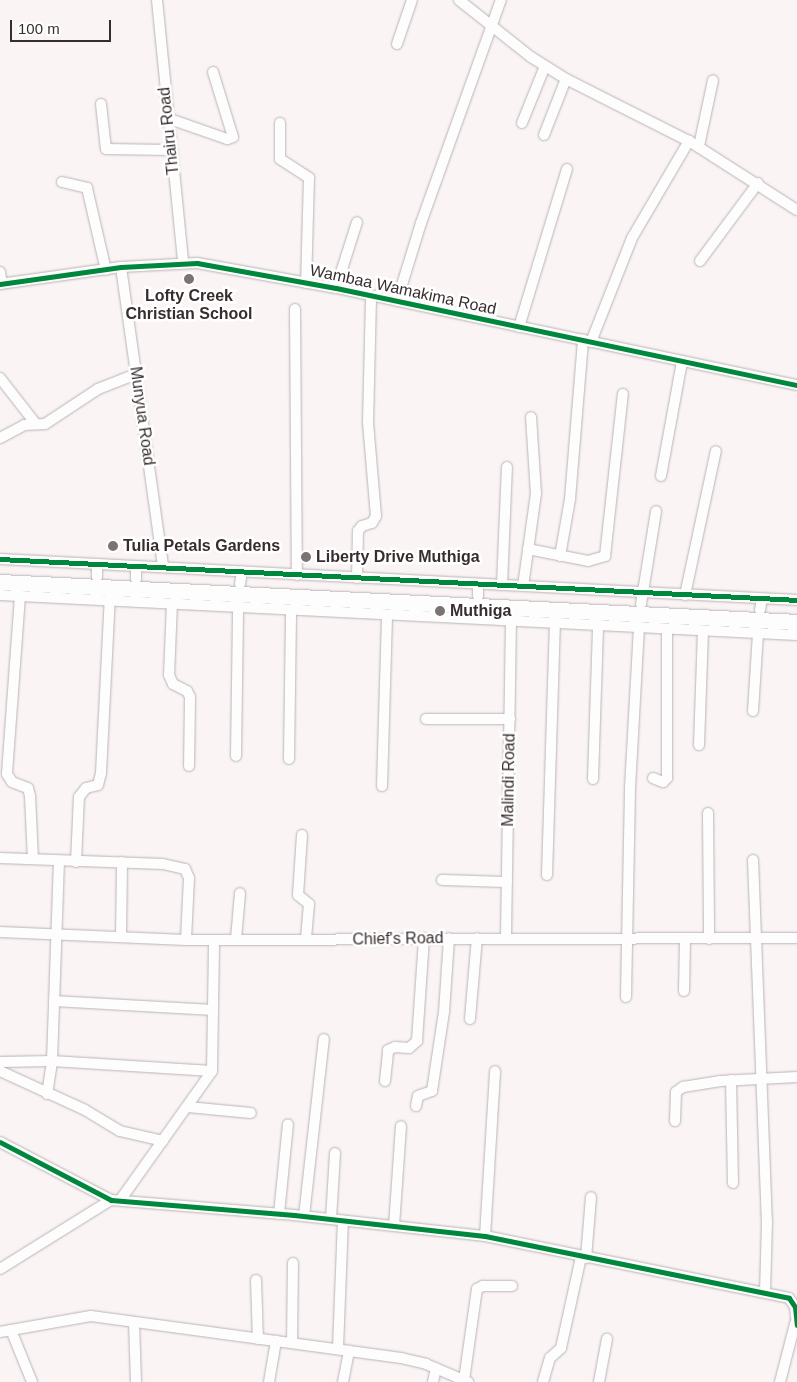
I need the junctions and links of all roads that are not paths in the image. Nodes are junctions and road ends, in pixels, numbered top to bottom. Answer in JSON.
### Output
{"nodes":[{"id":1,"x":157,"y":0,"type":"edge"},
{"id":2,"x":412,"y":0,"type":"edge"},
{"id":3,"x":459,"y":0,"type":"edge"},
{"id":4,"x":501,"y":0,"type":"edge"},
{"id":5,"x":493,"y":27,"type":"junction"},
{"id":6,"x":397,"y":44,"type":"dead end"},
{"id":7,"x":545,"y":66,"type":"junction"},
{"id":8,"x":213,"y":72,"type":"dead end"},
{"id":9,"x":566,"y":80,"type":"junction"},
{"id":10,"x":714,"y":80,"type":"dead end"},
{"id":11,"x":101,"y":104,"type":"dead end"},
{"id":12,"x":167,"y":118,"type":"junction"},
{"id":13,"x":522,"y":122,"type":"dead end"},
{"id":14,"x":280,"y":123,"type":"dead end"},
{"id":15,"x":544,"y":135,"type":"dead end"},
{"id":16,"x":689,"y":141,"type":"junction"},
{"id":17,"x":699,"y":146,"type":"junction"},
{"id":18,"x":170,"y":150,"type":"junction"},
{"id":19,"x":567,"y":169,"type":"dead end"},
{"id":20,"x":62,"y":182,"type":"dead end"},
{"id":21,"x":758,"y":183,"type":"junction"},
{"id":22,"x":797,"y":210,"type":"edge"},
{"id":23,"x":357,"y":222,"type":"dead end"},
{"id":24,"x":700,"y":261,"type":"dead end"},
{"id":25,"x":183,"y":262,"type":"junction"},
{"id":26,"x":121,"y":267,"type":"junction"},
{"id":27,"x":106,"y":270,"type":"junction"},
{"id":28,"x":0,"y":272,"type":"edge"},
{"id":29,"x":306,"y":283,"type":"junction"},
{"id":30,"x":1,"y":284,"type":"edge"},
{"id":31,"x":336,"y":288,"type":"junction"},
{"id":32,"x":371,"y":296,"type":"junction"},
{"id":33,"x":397,"y":301,"type":"junction"},
{"id":34,"x":295,"y":309,"type":"dead end"},
{"id":35,"x":519,"y":327,"type":"junction"},
{"id":36,"x":587,"y":341,"type":"junction"},
{"id":37,"x":682,"y":362,"type":"junction"},
{"id":38,"x":136,"y":374,"type":"junction"},
{"id":39,"x":0,"y":378,"type":"edge"},
{"id":40,"x":797,"y":385,"type":"edge"},
{"id":41,"x":623,"y":394,"type":"dead end"},
{"id":42,"x":531,"y":417,"type":"dead end"},
{"id":43,"x":36,"y":424,"type":"junction"},
{"id":44,"x":0,"y":438,"type":"edge"},
{"id":45,"x":716,"y":451,"type":"dead end"},
{"id":46,"x":507,"y":467,"type":"dead end"},
{"id":47,"x":660,"y":476,"type":"dead end"},
{"id":48,"x":656,"y":511,"type":"dead end"},
{"id":49,"x":528,"y":549,"type":"junction"},
{"id":50,"x":560,"y":556,"type":"junction"},
{"id":51,"x":0,"y":559,"type":"edge"},
{"id":52,"x":163,"y":566,"type":"junction"},
{"id":53,"x":97,"y":570,"type":"junction"},
{"id":54,"x":0,"y":572,"type":"edge"},
{"id":55,"x":136,"y":572,"type":"junction"},
{"id":56,"x":297,"y":575,"type":"junction"},
{"id":57,"x":241,"y":578,"type":"junction"},
{"id":58,"x":357,"y":578,"type":"junction"},
{"id":59,"x":0,"y":582,"type":"edge"},
{"id":60,"x":502,"y":585,"type":"junction"},
{"id":61,"x":523,"y":586,"type":"junction"},
{"id":62,"x":110,"y":594,"type":"junction"},
{"id":63,"x":0,"y":595,"type":"edge"},
{"id":64,"x":685,"y":595,"type":"junction"},
{"id":65,"x":20,"y":596,"type":"junction"},
{"id":66,"x":375,"y":599,"type":"junction"},
{"id":67,"x":642,"y":599,"type":"junction"},
{"id":68,"x":797,"y":600,"type":"edge"},
{"id":69,"x":478,"y":601,"type":"junction"},
{"id":70,"x":172,"y":604,"type":"junction"},
{"id":71,"x":761,"y":604,"type":"junction"},
{"id":72,"x":238,"y":608,"type":"junction"},
{"id":73,"x":291,"y":610,"type":"junction"},
{"id":74,"x":797,"y":612,"type":"edge"},
{"id":75,"x":373,"y":614,"type":"junction"},
{"id":76,"x":388,"y":615,"type":"junction"},
{"id":77,"x":511,"y":622,"type":"junction"},
{"id":78,"x":797,"y":622,"type":"edge"},
{"id":79,"x":555,"y":623,"type":"junction"},
{"id":80,"x":598,"y":626,"type":"junction"},
{"id":81,"x":639,"y":628,"type":"junction"},
{"id":82,"x":667,"y":630,"type":"junction"},
{"id":83,"x":703,"y":632,"type":"junction"},
{"id":84,"x":758,"y":633,"type":"junction"},
{"id":85,"x":797,"y":635,"type":"edge"},
{"id":86,"x":753,"y":711,"type":"dead end"},
{"id":87,"x":426,"y":719,"type":"dead end"},
{"id":88,"x":510,"y":719,"type":"junction"},
{"id":89,"x":699,"y":745,"type":"dead end"},
{"id":90,"x":236,"y":756,"type":"dead end"},
{"id":91,"x":289,"y":759,"type":"dead end"},
{"id":92,"x":189,"y":766,"type":"dead end"},
{"id":93,"x":653,"y":778,"type":"dead end"},
{"id":94,"x":593,"y":779,"type":"dead end"},
{"id":95,"x":382,"y":786,"type":"dead end"},
{"id":96,"x":708,"y":814,"type":"dead end"},
{"id":97,"x":302,"y":835,"type":"dead end"},
{"id":98,"x":0,"y":858,"type":"edge"},
{"id":99,"x":33,"y":860,"type":"junction"},
{"id":100,"x":754,"y":860,"type":"dead end"},
{"id":101,"x":59,"y":861,"type":"junction"},
{"id":102,"x":76,"y":862,"type":"junction"},
{"id":103,"x":122,"y":862,"type":"junction"},
{"id":104,"x":547,"y":875,"type":"dead end"},
{"id":105,"x":442,"y":880,"type":"dead end"},
{"id":106,"x":507,"y":882,"type":"junction"},
{"id":107,"x":240,"y":893,"type":"dead end"},
{"id":108,"x":0,"y":932,"type":"edge"},
{"id":109,"x":57,"y":936,"type":"junction"},
{"id":110,"x":121,"y":936,"type":"junction"},
{"id":111,"x":506,"y":937,"type":"junction"},
{"id":112,"x":424,"y":938,"type":"junction"},
{"id":113,"x":449,"y":938,"type":"junction"},
{"id":114,"x":477,"y":938,"type":"junction"},
{"id":115,"x":626,"y":938,"type":"junction"},
{"id":116,"x":755,"y":938,"type":"junction"},
{"id":117,"x":797,"y":938,"type":"edge"},
{"id":118,"x":306,"y":939,"type":"junction"},
{"id":119,"x":684,"y":939,"type":"junction"},
{"id":120,"x":709,"y":939,"type":"junction"},
{"id":121,"x":186,"y":940,"type":"junction"},
{"id":122,"x":214,"y":940,"type":"junction"},
{"id":123,"x":236,"y":940,"type":"junction"},
{"id":124,"x":684,"y":990,"type":"dead end"},
{"id":125,"x":626,"y":997,"type":"dead end"},
{"id":126,"x":54,"y":1001,"type":"junction"},
{"id":127,"x":213,"y":1010,"type":"junction"},
{"id":128,"x":470,"y":1019,"type":"dead end"},
{"id":129,"x":324,"y":1039,"type":"dead end"},
{"id":130,"x":52,"y":1061,"type":"junction"},
{"id":131,"x":0,"y":1062,"type":"edge"},
{"id":132,"x":212,"y":1071,"type":"junction"},
{"id":133,"x":495,"y":1071,"type":"dead end"},
{"id":134,"x":0,"y":1072,"type":"edge"},
{"id":135,"x":797,"y":1077,"type":"edge"},
{"id":136,"x":760,"y":1078,"type":"junction"},
{"id":137,"x":731,"y":1080,"type":"junction"},
{"id":138,"x":385,"y":1081,"type":"dead end"},
{"id":139,"x":47,"y":1094,"type":"junction"},
{"id":140,"x":416,"y":1106,"type":"dead end"},
{"id":141,"x":188,"y":1107,"type":"junction"},
{"id":142,"x":251,"y":1113,"type":"dead end"},
{"id":143,"x":675,"y":1121,"type":"dead end"},
{"id":144,"x":288,"y":1124,"type":"dead end"},
{"id":145,"x":401,"y":1126,"type":"dead end"},
{"id":146,"x":163,"y":1141,"type":"junction"},
{"id":147,"x":1,"y":1145,"type":"edge"},
{"id":148,"x":395,"y":1149,"type":"dead end"},
{"id":149,"x":335,"y":1153,"type":"dead end"},
{"id":150,"x":733,"y":1183,"type":"dead end"},
{"id":151,"x":591,"y":1197,"type":"dead end"},
{"id":152,"x":116,"y":1199,"type":"junction"},
{"id":153,"x":280,"y":1214,"type":"junction"},
{"id":154,"x":304,"y":1216,"type":"junction"},
{"id":155,"x":331,"y":1219,"type":"junction"},
{"id":156,"x":344,"y":1220,"type":"junction"},
{"id":157,"x":392,"y":1226,"type":"junction"},
{"id":158,"x":485,"y":1236,"type":"junction"},
{"id":159,"x":584,"y":1258,"type":"junction"},
{"id":160,"x":293,"y":1263,"type":"dead end"},
{"id":161,"x":0,"y":1269,"type":"edge"},
{"id":162,"x":256,"y":1280,"type":"dead end"},
{"id":163,"x":512,"y":1286,"type":"dead end"},
{"id":164,"x":765,"y":1292,"type":"junction"},
{"id":165,"x":134,"y":1322,"type":"junction"},
{"id":166,"x":796,"y":1325,"type":"edge"},
{"id":167,"x":11,"y":1330,"type":"junction"},
{"id":168,"x":0,"y":1332,"type":"edge"},
{"id":169,"x":258,"y":1338,"type":"junction"},
{"id":170,"x":607,"y":1339,"type":"dead end"},
{"id":171,"x":276,"y":1341,"type":"junction"},
{"id":172,"x":292,"y":1343,"type":"junction"},
{"id":173,"x":338,"y":1349,"type":"junction"},
{"id":174,"x":349,"y":1351,"type":"junction"},
{"id":175,"x":436,"y":1368,"type":"junction"},
{"id":176,"x":462,"y":1380,"type":"edge"},
{"id":177,"x":32,"y":1382,"type":"edge"},
{"id":178,"x":136,"y":1382,"type":"edge"},
{"id":179,"x":269,"y":1382,"type":"edge"},
{"id":180,"x":343,"y":1382,"type":"edge"},
{"id":181,"x":433,"y":1382,"type":"edge"},
{"id":182,"x":543,"y":1382,"type":"edge"},
{"id":183,"x":599,"y":1382,"type":"edge"},
{"id":184,"x":780,"y":1382,"type":"edge"}],
"edges":[{"from":1,"to":12,"type":"street","name":"Thairu Road"},
{"from":2,"to":6,"type":"street"},
{"from":3,"to":5,"type":"street"},
{"from":4,"to":5,"type":"street"},
{"from":5,"to":7,"type":"street"},
{"from":5,"to":33,"type":"street"},
{"from":7,"to":9,"type":"street"},
{"from":7,"to":13,"type":"street"},
{"from":8,"to":12,"type":"street"},
{"from":9,"to":15,"type":"street"},
{"from":9,"to":16,"type":"street"},
{"from":10,"to":17,"type":"street"},
{"from":11,"to":18,"type":"street"},
{"from":12,"to":18,"type":"street","name":"Thairu Road"},
{"from":14,"to":29,"type":"street"},
{"from":16,"to":17,"type":"street"},
{"from":16,"to":36,"type":"street"},
{"from":17,"to":21,"type":"street"},
{"from":18,"to":25,"type":"street","name":"Thairu Road"},
{"from":19,"to":35,"type":"street"},
{"from":20,"to":27,"type":"street"},
{"from":21,"to":22,"type":"street"},
{"from":21,"to":24,"type":"street"},
{"from":23,"to":31,"type":"street"},
{"from":25,"to":26,"type":"street","name":"Wambaa Wamakima Road"},
{"from":25,"to":29,"type":"street","name":"Wambaa Wamakima Road"},
{"from":26,"to":27,"type":"street","name":"Wambaa Wamakima Road"},
{"from":26,"to":38,"type":"street","name":"Munyua Road"},
{"from":27,"to":30,"type":"street","name":"Wambaa Wamakima Road"},
{"from":28,"to":30,"type":"street"},
{"from":29,"to":31,"type":"street","name":"Wambaa Wamakima Road"},
{"from":31,"to":32,"type":"street","name":"Wambaa Wamakima Road"},
{"from":32,"to":33,"type":"street","name":"Wambaa Wamakima Road"},
{"from":32,"to":58,"type":"street"},
{"from":33,"to":35,"type":"street","name":"Wambaa Wamakima Road"},
{"from":34,"to":56,"type":"street"},
{"from":35,"to":36,"type":"street","name":"Wambaa Wamakima Road"},
{"from":36,"to":37,"type":"street","name":"Wambaa Wamakima Road"},
{"from":36,"to":50,"type":"street"},
{"from":37,"to":40,"type":"street","name":"Wambaa Wamakima Road"},
{"from":37,"to":47,"type":"street"},
{"from":38,"to":43,"type":"street"},
{"from":38,"to":52,"type":"street","name":"Munyua Road"},
{"from":39,"to":43,"type":"street"},
{"from":41,"to":50,"type":"street"},
{"from":42,"to":49,"type":"street"},
{"from":43,"to":44,"type":"street"},
{"from":45,"to":64,"type":"street"},
{"from":46,"to":60,"type":"street"},
{"from":48,"to":67,"type":"street"},
{"from":49,"to":50,"type":"street"},
{"from":49,"to":61,"type":"street"},
{"from":51,"to":53,"type":"street"},
{"from":52,"to":55,"type":"street"},
{"from":52,"to":57,"type":"street"},
{"from":53,"to":54,"type":"highway"},
{"from":53,"to":55,"type":"highway"},
{"from":55,"to":57,"type":"highway"},
{"from":56,"to":57,"type":"street"},
{"from":56,"to":58,"type":"street"},
{"from":57,"to":69,"type":"highway"},
{"from":58,"to":69,"type":"street"},
{"from":59,"to":62,"type":"highway"},
{"from":60,"to":61,"type":"street"},
{"from":60,"to":69,"type":"street"},
{"from":61,"to":67,"type":"street"},
{"from":62,"to":65,"type":"street"},
{"from":62,"to":66,"type":"highway"},
{"from":62,"to":70,"type":"street"},
{"from":62,"to":102,"type":"street"},
{"from":63,"to":65,"type":"street"},
{"from":64,"to":67,"type":"street"},
{"from":64,"to":71,"type":"street"},
{"from":65,"to":99,"type":"street"},
{"from":66,"to":69,"type":"highway"},
{"from":66,"to":75,"type":"street"},
{"from":67,"to":69,"type":"highway"},
{"from":67,"to":71,"type":"highway"},
{"from":68,"to":71,"type":"street"},
{"from":69,"to":76,"type":"street"},
{"from":69,"to":77,"type":"street"},
{"from":69,"to":78,"type":"highway"},
{"from":70,"to":72,"type":"street"},
{"from":70,"to":92,"type":"street"},
{"from":71,"to":74,"type":"highway"},
{"from":72,"to":73,"type":"street"},
{"from":72,"to":90,"type":"street"},
{"from":73,"to":75,"type":"street"},
{"from":73,"to":91,"type":"street"},
{"from":75,"to":76,"type":"street"},
{"from":76,"to":95,"type":"street"},
{"from":77,"to":79,"type":"street"},
{"from":77,"to":88,"type":"street","name":"Malindi Road"},
{"from":79,"to":80,"type":"street"},
{"from":79,"to":104,"type":"street"},
{"from":80,"to":81,"type":"street"},
{"from":80,"to":94,"type":"street"},
{"from":81,"to":82,"type":"street"},
{"from":81,"to":115,"type":"street"},
{"from":82,"to":83,"type":"street"},
{"from":82,"to":93,"type":"street"},
{"from":83,"to":84,"type":"street"},
{"from":83,"to":89,"type":"street"},
{"from":84,"to":85,"type":"street"},
{"from":84,"to":86,"type":"street"},
{"from":87,"to":88,"type":"street"},
{"from":88,"to":106,"type":"street","name":"Malindi Road"},
{"from":96,"to":120,"type":"street"},
{"from":97,"to":118,"type":"street"},
{"from":98,"to":99,"type":"street"},
{"from":99,"to":101,"type":"street"},
{"from":100,"to":116,"type":"street"},
{"from":101,"to":102,"type":"street"},
{"from":101,"to":109,"type":"street"},
{"from":102,"to":103,"type":"street"},
{"from":103,"to":110,"type":"street"},
{"from":103,"to":121,"type":"street"},
{"from":105,"to":106,"type":"street"},
{"from":106,"to":111,"type":"street","name":"Malindi Road"},
{"from":107,"to":123,"type":"street"},
{"from":108,"to":109,"type":"street","name":"Chief's Road"},
{"from":109,"to":110,"type":"street","name":"Chief's Road"},
{"from":109,"to":126,"type":"street"},
{"from":110,"to":121,"type":"street","name":"Chief's Road"},
{"from":111,"to":114,"type":"street","name":"Chief's Road"},
{"from":111,"to":115,"type":"street","name":"Chief's Road"},
{"from":112,"to":113,"type":"street","name":"Chief's Road"},
{"from":112,"to":118,"type":"street","name":"Chief's Road"},
{"from":112,"to":138,"type":"street"},
{"from":113,"to":114,"type":"street","name":"Chief's Road"},
{"from":113,"to":140,"type":"street"},
{"from":114,"to":128,"type":"street"},
{"from":115,"to":119,"type":"street","name":"Chief's Road"},
{"from":115,"to":125,"type":"street"},
{"from":116,"to":117,"type":"street","name":"Chief's Road"},
{"from":116,"to":120,"type":"street","name":"Chief's Road"},
{"from":116,"to":136,"type":"street"},
{"from":118,"to":123,"type":"street","name":"Chief's Road"},
{"from":119,"to":120,"type":"street","name":"Chief's Road"},
{"from":119,"to":124,"type":"street"},
{"from":121,"to":122,"type":"street","name":"Chief's Road"},
{"from":122,"to":123,"type":"street","name":"Chief's Road"},
{"from":122,"to":127,"type":"street"},
{"from":126,"to":127,"type":"street"},
{"from":126,"to":130,"type":"street"},
{"from":127,"to":132,"type":"street"},
{"from":129,"to":154,"type":"street"},
{"from":130,"to":131,"type":"street"},
{"from":130,"to":132,"type":"street"},
{"from":130,"to":139,"type":"street"},
{"from":132,"to":141,"type":"street"},
{"from":133,"to":158,"type":"street"},
{"from":134,"to":139,"type":"street"},
{"from":135,"to":136,"type":"street"},
{"from":136,"to":137,"type":"street"},
{"from":136,"to":164,"type":"street"},
{"from":137,"to":143,"type":"street"},
{"from":137,"to":150,"type":"street"},
{"from":139,"to":146,"type":"street"},
{"from":141,"to":142,"type":"street"},
{"from":141,"to":146,"type":"street"},
{"from":144,"to":153,"type":"street"},
{"from":145,"to":157,"type":"street"},
{"from":146,"to":152,"type":"street"},
{"from":147,"to":152,"type":"street"},
{"from":148,"to":157,"type":"street"},
{"from":149,"to":155,"type":"street"},
{"from":151,"to":159,"type":"street"},
{"from":152,"to":153,"type":"street"},
{"from":152,"to":161,"type":"street"},
{"from":153,"to":154,"type":"street"},
{"from":154,"to":155,"type":"street"},
{"from":155,"to":156,"type":"street"},
{"from":156,"to":157,"type":"street"},
{"from":156,"to":173,"type":"street"},
{"from":157,"to":158,"type":"street"},
{"from":158,"to":159,"type":"street"},
{"from":159,"to":164,"type":"street"},
{"from":159,"to":182,"type":"street"},
{"from":160,"to":172,"type":"street"},
{"from":162,"to":169,"type":"street"},
{"from":163,"to":176,"type":"street"},
{"from":164,"to":166,"type":"street"},
{"from":165,"to":167,"type":"street"},
{"from":165,"to":169,"type":"street"},
{"from":165,"to":178,"type":"street"},
{"from":166,"to":184,"type":"street"},
{"from":167,"to":168,"type":"street"},
{"from":167,"to":177,"type":"street"},
{"from":169,"to":171,"type":"street"},
{"from":170,"to":183,"type":"street"},
{"from":171,"to":172,"type":"street"},
{"from":171,"to":179,"type":"street"},
{"from":172,"to":173,"type":"street"},
{"from":173,"to":174,"type":"street"},
{"from":174,"to":175,"type":"street"},
{"from":174,"to":180,"type":"street"},
{"from":175,"to":176,"type":"street"},
{"from":175,"to":181,"type":"street"}]}
